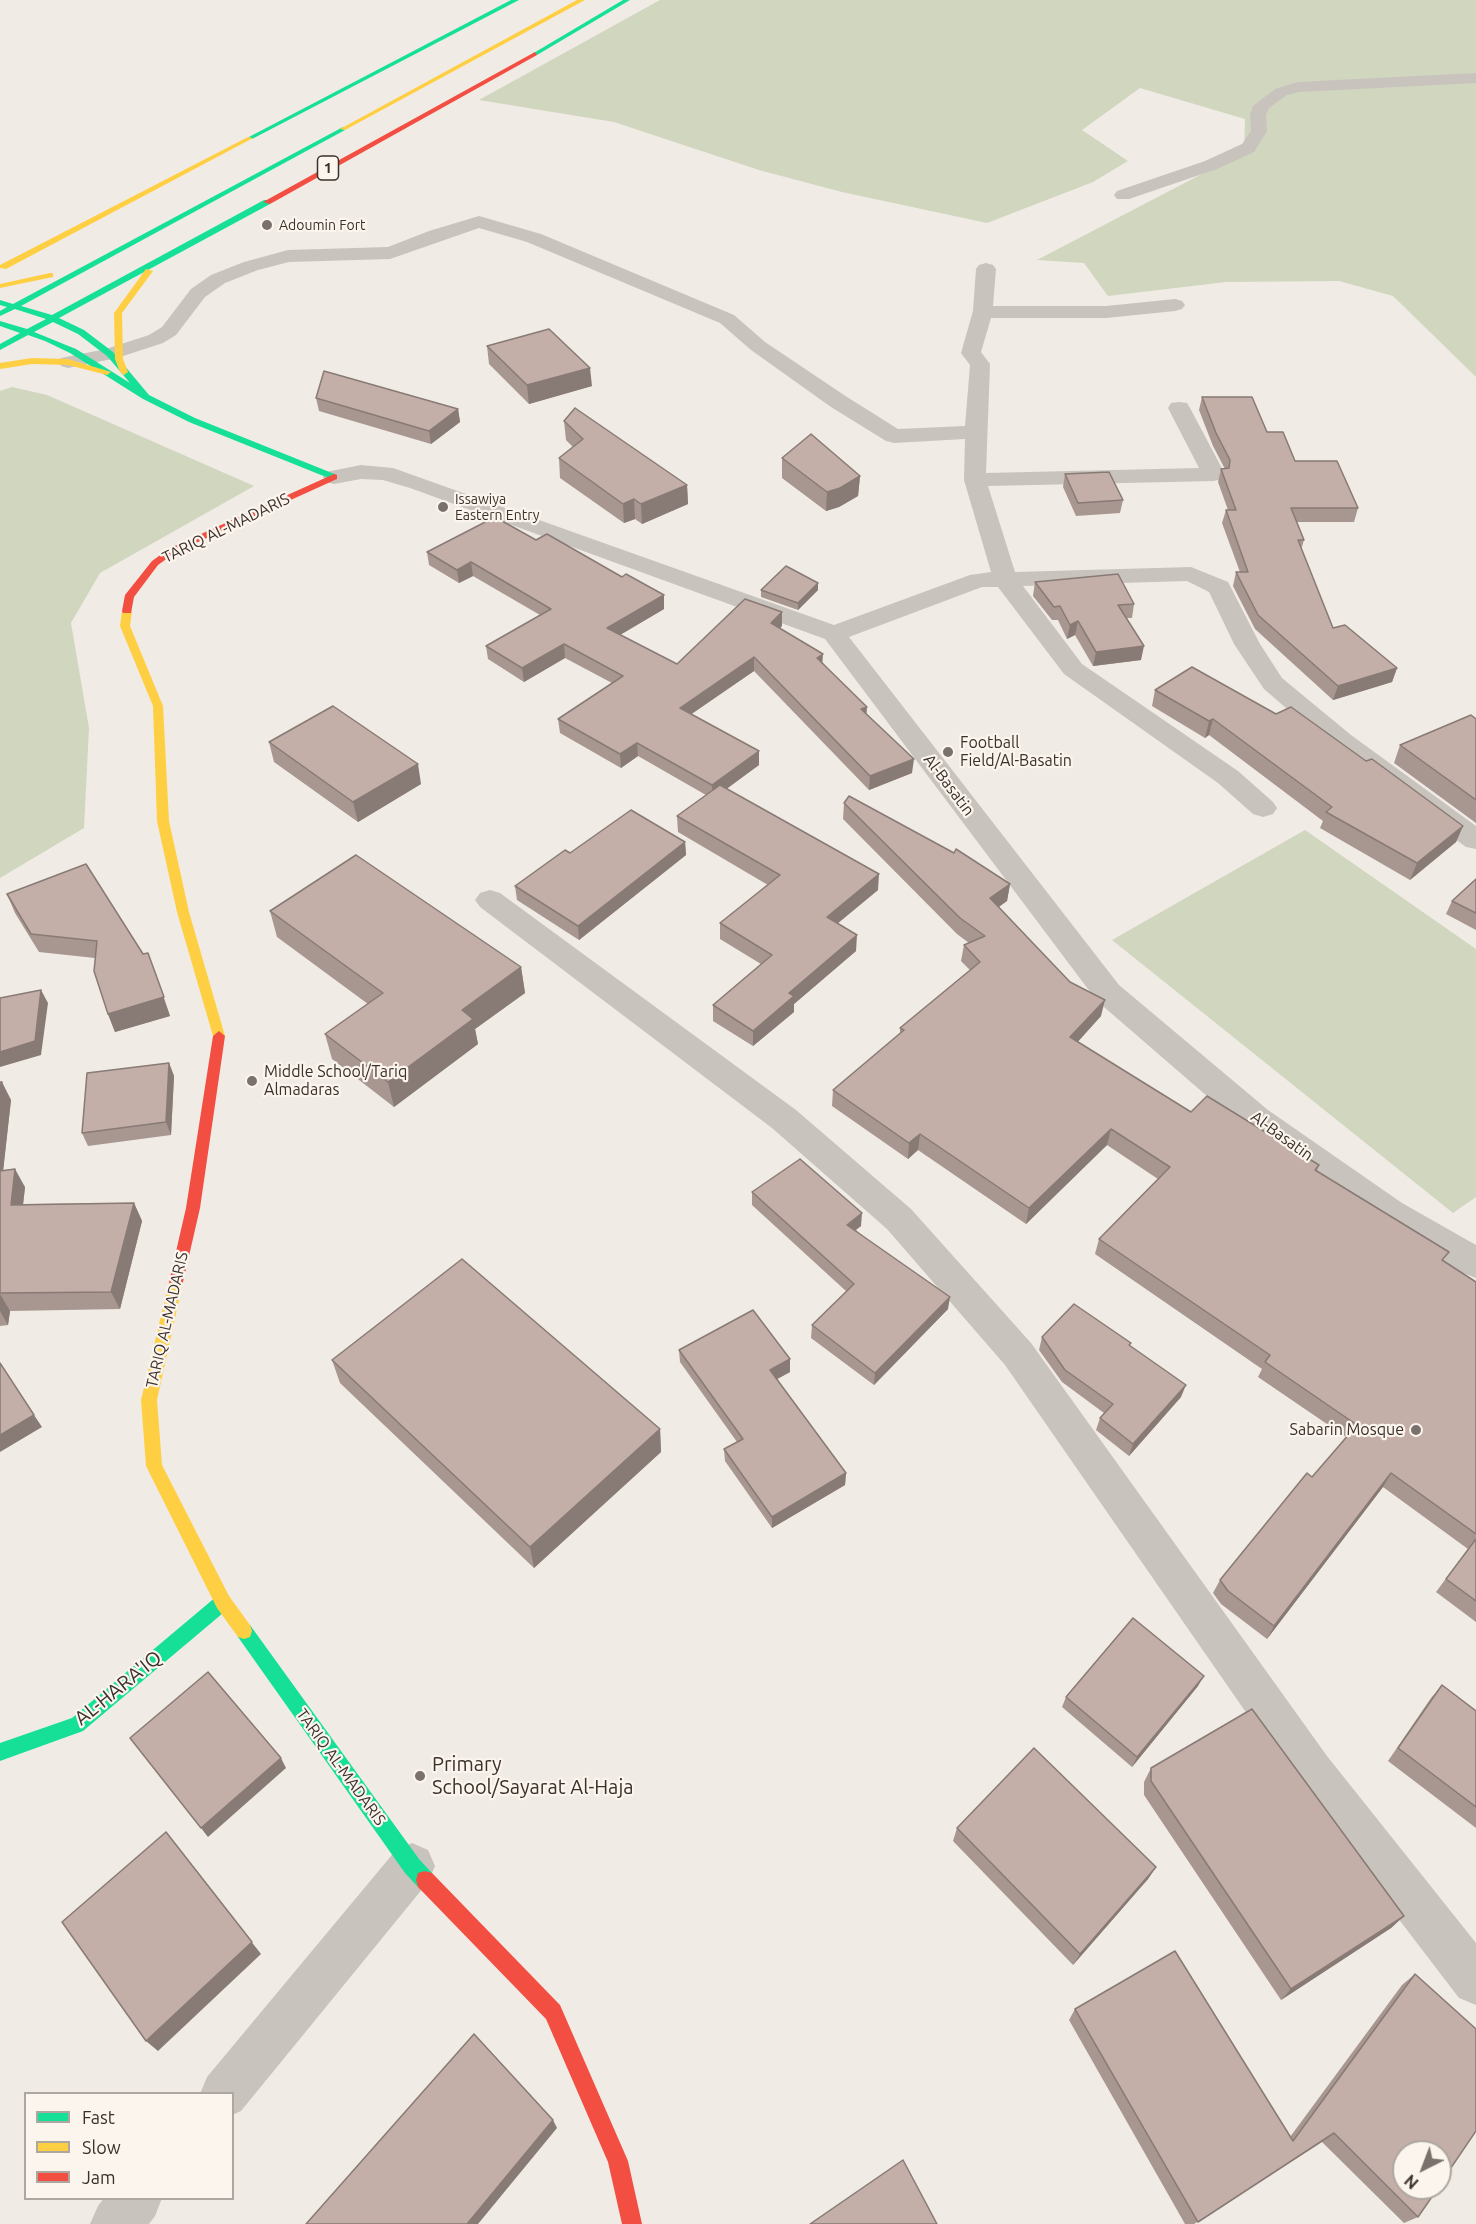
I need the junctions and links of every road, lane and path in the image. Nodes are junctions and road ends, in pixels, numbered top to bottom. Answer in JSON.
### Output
{"nodes":[{"id":1,"x":516,"y":0,"type":"edge"},
{"id":2,"x":582,"y":0,"type":"edge"},
{"id":3,"x":627,"y":0,"type":"edge"},
{"id":4,"x":1476,"y":78,"type":"edge"},
{"id":5,"x":1123,"y":195,"type":"dead end"},
{"id":6,"x":104,"y":260,"type":"junction"},
{"id":7,"x":158,"y":260,"type":"junction"},
{"id":8,"x":3,"y":267,"type":"dead end"},
{"id":9,"x":986,"y":269,"type":"dead end"},
{"id":10,"x":0,"y":286,"type":"edge"},
{"id":11,"x":0,"y":302,"type":"edge"},
{"id":12,"x":1175,"y":305,"type":"dead end"},
{"id":13,"x":15,"y":306,"type":"junction"},
{"id":14,"x":983,"y":312,"type":"junction"},
{"id":15,"x":0,"y":314,"type":"edge"},
{"id":16,"x":52,"y":318,"type":"junction"},
{"id":17,"x":0,"y":323,"type":"edge"},
{"id":18,"x":28,"y":332,"type":"junction"},
{"id":19,"x":0,"y":347,"type":"edge"},
{"id":20,"x":78,"y":361,"type":"junction"},
{"id":21,"x":115,"y":363,"type":"junction"},
{"id":22,"x":0,"y":366,"type":"edge"},
{"id":23,"x":1179,"y":408,"type":"dead end"},
{"id":24,"x":976,"y":432,"type":"junction"},
{"id":25,"x":334,"y":477,"type":"junction"},
{"id":26,"x":975,"y":480,"type":"junction"},
{"id":27,"x":1005,"y":579,"type":"junction"},
{"id":28,"x":834,"y":634,"type":"junction"},
{"id":29,"x":1263,"y":808,"type":"dead end"},
{"id":30,"x":1476,"y":840,"type":"edge"},
{"id":31,"x":490,"y":900,"type":"dead end"},
{"id":32,"x":1476,"y":1263,"type":"edge"},
{"id":33,"x":224,"y":1602,"type":"junction"},
{"id":34,"x":0,"y":1752,"type":"edge"},
{"id":35,"x":412,"y":1866,"type":"junction"},
{"id":36,"x":1476,"y":1981,"type":"edge"},
{"id":37,"x":226,"y":2092,"type":"edge"},
{"id":38,"x":136,"y":2200,"type":"edge"},
{"id":39,"x":116,"y":2224,"type":"edge"},
{"id":40,"x":632,"y":2224,"type":"edge"}],
"edges":[{"from":1,"to":8,"type":"main road"},
{"from":2,"to":6,"type":"main road","number":"1"},
{"from":3,"to":7,"type":"main road","number":"1"},
{"from":4,"to":5,"type":"street"},
{"from":6,"to":10,"type":"main road"},
{"from":6,"to":13,"type":"main road","number":"1"},
{"from":7,"to":16,"type":"main road","number":"1"},
{"from":7,"to":21,"type":"main road"},
{"from":9,"to":14,"type":"street"},
{"from":11,"to":13,"type":"main road"},
{"from":12,"to":14,"type":"street"},
{"from":13,"to":15,"type":"main road","number":"1"},
{"from":13,"to":16,"type":"main road"},
{"from":14,"to":24,"type":"street"},
{"from":16,"to":18,"type":"main road","number":"1"},
{"from":16,"to":21,"type":"main road"},
{"from":17,"to":18,"type":"main road"},
{"from":18,"to":19,"type":"main road","number":"1"},
{"from":18,"to":20,"type":"main road"},
{"from":20,"to":21,"type":"street"},
{"from":20,"to":22,"type":"main road"},
{"from":21,"to":24,"type":"street"},
{"from":21,"to":25,"type":"main road"},
{"from":23,"to":26,"type":"street"},
{"from":24,"to":26,"type":"street"},
{"from":25,"to":28,"type":"street"},
{"from":25,"to":33,"type":"main road","name":"TARIQ AL-MADARIS"},
{"from":26,"to":27,"type":"street"},
{"from":27,"to":28,"type":"street"},
{"from":27,"to":29,"type":"street"},
{"from":27,"to":30,"type":"street"},
{"from":28,"to":32,"type":"street","name":"Al-Basatin"},
{"from":31,"to":36,"type":"street"},
{"from":33,"to":34,"type":"main road","name":"AL-HARA'IQ"},
{"from":33,"to":35,"type":"main road","name":"TARIQ AL-MADARIS"},
{"from":35,"to":37,"type":"street"},
{"from":35,"to":40,"type":"main road","name":"TARIQ AL-MADARIS"},
{"from":38,"to":39,"type":"street"}]}
